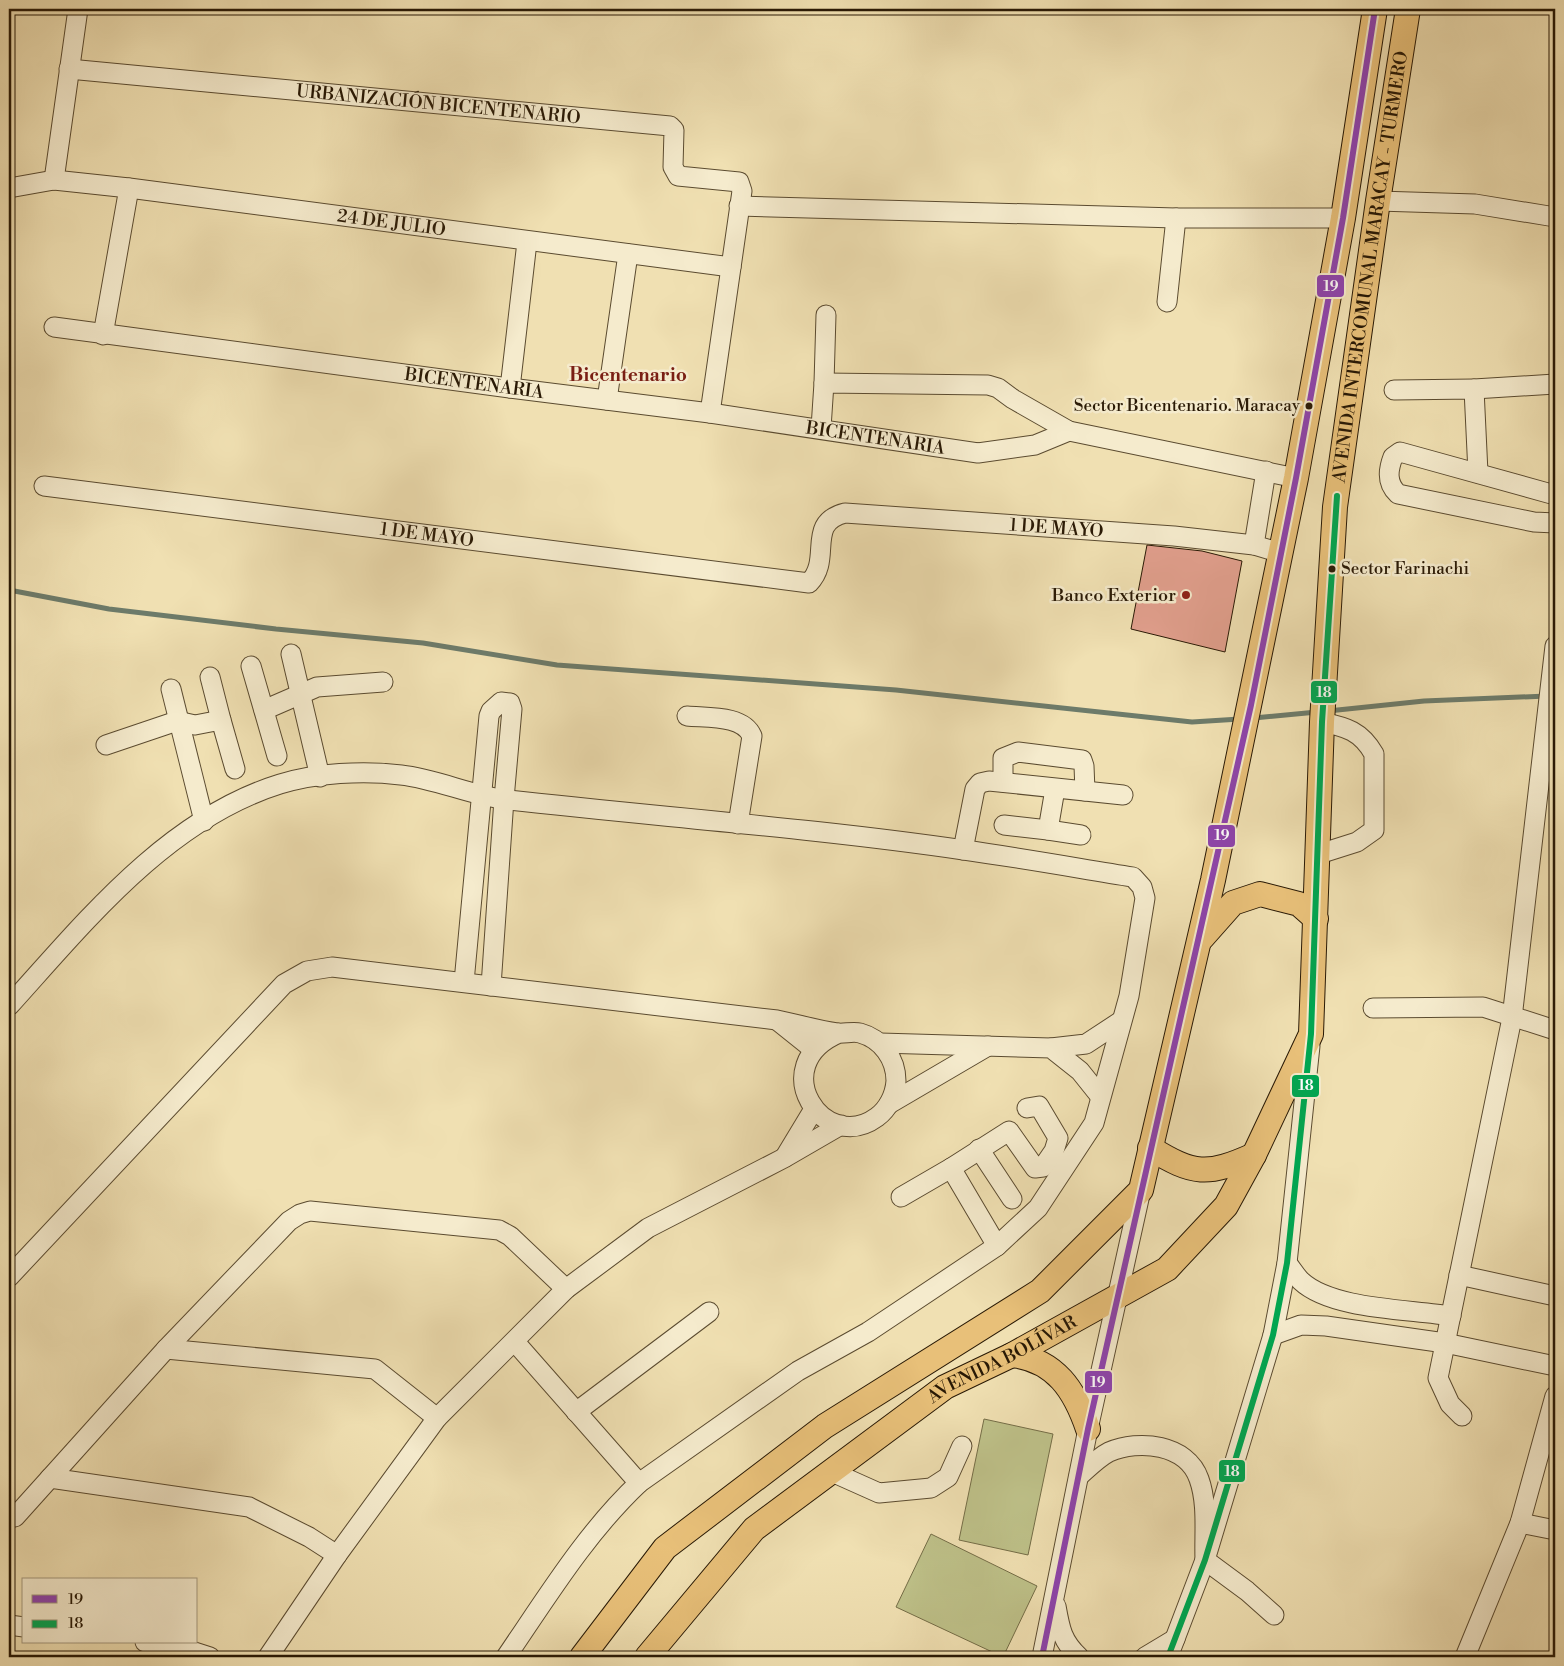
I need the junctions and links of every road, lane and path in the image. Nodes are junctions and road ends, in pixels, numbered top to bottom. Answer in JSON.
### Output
{"nodes":[{"id":1,"x":78,"y":9,"type":"edge"},
{"id":2,"x":1375,"y":9,"type":"edge"},
{"id":3,"x":1408,"y":9,"type":"edge"},
{"id":4,"x":69,"y":69,"type":"junction"},
{"id":5,"x":54,"y":180,"type":"junction"},
{"id":6,"x":9,"y":188,"type":"edge"},
{"id":7,"x":129,"y":188,"type":"junction"},
{"id":8,"x":1378,"y":201,"type":"junction"},
{"id":9,"x":739,"y":206,"type":"junction"},
{"id":10,"x":1555,"y":217,"type":"edge"},
{"id":11,"x":1176,"y":218,"type":"junction"},
{"id":12,"x":1343,"y":218,"type":"junction"},
{"id":13,"x":527,"y":242,"type":"junction"},
{"id":14,"x":628,"y":254,"type":"junction"},
{"id":15,"x":731,"y":268,"type":"junction"},
{"id":16,"x":1167,"y":302,"type":"dead end"},
{"id":17,"x":826,"y":315,"type":"dead end"},
{"id":18,"x":54,"y":327,"type":"dead end"},
{"id":19,"x":103,"y":335,"type":"junction"},
{"id":20,"x":824,"y":383,"type":"junction"},
{"id":21,"x":1555,"y":384,"type":"edge"},
{"id":22,"x":510,"y":388,"type":"junction"},
{"id":23,"x":1394,"y":390,"type":"dead end"},
{"id":24,"x":1474,"y":390,"type":"junction"},
{"id":25,"x":607,"y":400,"type":"junction"},
{"id":26,"x":710,"y":413,"type":"junction"},
{"id":27,"x":821,"y":428,"type":"junction"},
{"id":28,"x":1070,"y":431,"type":"junction"},
{"id":29,"x":1266,"y":471,"type":"junction"},
{"id":30,"x":1478,"y":473,"type":"junction"},
{"id":31,"x":1296,"y":478,"type":"junction"},
{"id":32,"x":44,"y":486,"type":"dead end"},
{"id":33,"x":1555,"y":495,"type":"edge"},
{"id":34,"x":1555,"y":523,"type":"edge"},
{"id":35,"x":1254,"y":545,"type":"junction"},
{"id":36,"x":1281,"y":554,"type":"junction"},
{"id":37,"x":1555,"y":646,"type":"edge"},
{"id":38,"x":291,"y":654,"type":"dead end"},
{"id":39,"x":251,"y":666,"type":"dead end"},
{"id":40,"x":210,"y":677,"type":"dead end"},
{"id":41,"x":383,"y":682,"type":"dead end"},
{"id":42,"x":171,"y":689,"type":"dead end"},
{"id":43,"x":300,"y":696,"type":"junction"},
{"id":44,"x":264,"y":710,"type":"junction"},
{"id":45,"x":687,"y":716,"type":"dead end"},
{"id":46,"x":1322,"y":719,"type":"junction"},
{"id":47,"x":221,"y":720,"type":"junction"},
{"id":48,"x":177,"y":721,"type":"junction"},
{"id":49,"x":106,"y":745,"type":"dead end"},
{"id":50,"x":1549,"y":751,"type":"edge"},
{"id":51,"x":277,"y":756,"type":"dead end"},
{"id":52,"x":235,"y":769,"type":"dead end"},
{"id":53,"x":320,"y":777,"type":"junction"},
{"id":54,"x":1003,"y":782,"type":"junction"},
{"id":55,"x":1055,"y":789,"type":"junction"},
{"id":56,"x":1085,"y":791,"type":"junction"},
{"id":57,"x":1123,"y":795,"type":"dead end"},
{"id":58,"x":482,"y":796,"type":"junction"},
{"id":59,"x":504,"y":799,"type":"junction"},
{"id":60,"x":204,"y":821,"type":"junction"},
{"id":61,"x":738,"y":824,"type":"junction"},
{"id":62,"x":1004,"y":825,"type":"dead end"},
{"id":63,"x":1048,"y":830,"type":"junction"},
{"id":64,"x":1081,"y":835,"type":"dead end"},
{"id":65,"x":963,"y":850,"type":"junction"},
{"id":66,"x":1316,"y":855,"type":"junction"},
{"id":67,"x":1316,"y":919,"type":"junction"},
{"id":68,"x":1198,"y":943,"type":"junction"},
{"id":69,"x":464,"y":982,"type":"junction"},
{"id":70,"x":491,"y":986,"type":"junction"},
{"id":71,"x":9,"y":1006,"type":"edge"},
{"id":72,"x":1373,"y":1008,"type":"dead end"},
{"id":73,"x":1512,"y":1018,"type":"junction"},
{"id":74,"x":777,"y":1020,"type":"junction"},
{"id":75,"x":1121,"y":1021,"type":"junction"},
{"id":76,"x":1555,"y":1030,"type":"edge"},
{"id":77,"x":839,"y":1033,"type":"junction"},
{"id":78,"x":1311,"y":1034,"type":"junction"},
{"id":79,"x":880,"y":1043,"type":"junction"},
{"id":80,"x":988,"y":1046,"type":"junction"},
{"id":81,"x":1051,"y":1048,"type":"junction"},
{"id":82,"x":813,"y":1049,"type":"junction"},
{"id":83,"x":1100,"y":1096,"type":"junction"},
{"id":84,"x":889,"y":1104,"type":"junction"},
{"id":85,"x":1027,"y":1108,"type":"dead end"},
{"id":86,"x":814,"y":1109,"type":"junction"},
{"id":87,"x":841,"y":1125,"type":"junction"},
{"id":88,"x":1150,"y":1148,"type":"junction"},
{"id":89,"x":979,"y":1149,"type":"junction"},
{"id":90,"x":1254,"y":1155,"type":"junction"},
{"id":91,"x":784,"y":1158,"type":"junction"},
{"id":92,"x":952,"y":1168,"type":"junction"},
{"id":93,"x":1141,"y":1190,"type":"junction"},
{"id":94,"x":901,"y":1197,"type":"dead end"},
{"id":95,"x":1012,"y":1199,"type":"dead end"},
{"id":96,"x":997,"y":1246,"type":"junction"},
{"id":97,"x":1287,"y":1263,"type":"junction"},
{"id":98,"x":1459,"y":1276,"type":"junction"},
{"id":99,"x":9,"y":1277,"type":"edge"},
{"id":100,"x":566,"y":1289,"type":"junction"},
{"id":101,"x":1120,"y":1294,"type":"junction"},
{"id":102,"x":1555,"y":1296,"type":"edge"},
{"id":103,"x":709,"y":1312,"type":"dead end"},
{"id":104,"x":1428,"y":1313,"type":"junction"},
{"id":105,"x":1451,"y":1316,"type":"junction"},
{"id":106,"x":1273,"y":1335,"type":"junction"},
{"id":107,"x":515,"y":1342,"type":"junction"},
{"id":108,"x":1426,"y":1342,"type":"junction"},
{"id":109,"x":1445,"y":1343,"type":"junction"},
{"id":110,"x":166,"y":1348,"type":"junction"},
{"id":111,"x":1012,"y":1355,"type":"junction"},
{"id":112,"x":1555,"y":1366,"type":"edge"},
{"id":113,"x":1555,"y":1396,"type":"edge"},
{"id":114,"x":576,"y":1412,"type":"junction"},
{"id":115,"x":1462,"y":1416,"type":"dead end"},
{"id":116,"x":437,"y":1418,"type":"junction"},
{"id":117,"x":1088,"y":1429,"type":"junction"},
{"id":118,"x":962,"y":1446,"type":"dead end"},
{"id":119,"x":832,"y":1472,"type":"junction"},
{"id":120,"x":1079,"y":1476,"type":"junction"},
{"id":121,"x":50,"y":1478,"type":"junction"},
{"id":122,"x":639,"y":1483,"type":"junction"},
{"id":123,"x":15,"y":1517,"type":"dead end"},
{"id":124,"x":1520,"y":1523,"type":"junction"},
{"id":125,"x":1555,"y":1530,"type":"edge"},
{"id":126,"x":337,"y":1555,"type":"junction"},
{"id":127,"x":1205,"y":1560,"type":"junction"},
{"id":128,"x":1055,"y":1598,"type":"junction"},
{"id":129,"x":1274,"y":1615,"type":"dead end"},
{"id":130,"x":9,"y":1625,"type":"edge"},
{"id":131,"x":22,"y":1627,"type":"edge"},
{"id":132,"x":1175,"y":1639,"type":"junction"},
{"id":133,"x":160,"y":1644,"type":"edge"},
{"id":134,"x":210,"y":1657,"type":"edge"},
{"id":135,"x":268,"y":1657,"type":"edge"},
{"id":136,"x":506,"y":1657,"type":"edge"},
{"id":137,"x":582,"y":1657,"type":"edge"},
{"id":138,"x":647,"y":1657,"type":"edge"},
{"id":139,"x":1042,"y":1657,"type":"edge"},
{"id":140,"x":1079,"y":1657,"type":"edge"},
{"id":141,"x":1145,"y":1657,"type":"edge"},
{"id":142,"x":1168,"y":1657,"type":"edge"},
{"id":143,"x":1465,"y":1657,"type":"edge"}],
"edges":[{"from":1,"to":4,"type":"street"},
{"from":2,"to":12,"type":"main road","name":"AVENIDA INTERCOMUNAL MARACAY - TURMERO"},
{"from":3,"to":8,"type":"main road","name":"AVENIDA INTERCOMUNAL MARACAY - TURMERO"},
{"from":4,"to":5,"type":"street"},
{"from":4,"to":9,"type":"street","name":"URBANIZACIÓN BICENTENARIO"},
{"from":5,"to":6,"type":"street","name":"24 DE JULIO"},
{"from":5,"to":7,"type":"street","name":"24 DE JULIO"},
{"from":7,"to":13,"type":"street","name":"24 DE JULIO"},
{"from":7,"to":19,"type":"street"},
{"from":8,"to":10,"type":"street"},
{"from":8,"to":46,"type":"main road","name":"AVENIDA INTERCOMUNAL MARACAY - TURMERO"},
{"from":9,"to":11,"type":"street"},
{"from":9,"to":15,"type":"street"},
{"from":11,"to":12,"type":"street"},
{"from":11,"to":16,"type":"street"},
{"from":12,"to":31,"type":"main road","name":"AVENIDA INTERCOMUNAL MARACAY - TURMERO"},
{"from":13,"to":14,"type":"street","name":"24 DE JULIO"},
{"from":13,"to":22,"type":"street"},
{"from":14,"to":15,"type":"street","name":"24 DE JULIO"},
{"from":14,"to":25,"type":"street"},
{"from":15,"to":26,"type":"street"},
{"from":17,"to":20,"type":"street"},
{"from":18,"to":19,"type":"street","name":"BICENTENARIA"},
{"from":19,"to":22,"type":"street","name":"BICENTENARIA"},
{"from":20,"to":27,"type":"street"},
{"from":20,"to":28,"type":"street"},
{"from":21,"to":24,"type":"street"},
{"from":22,"to":25,"type":"street","name":"BICENTENARIA"},
{"from":23,"to":24,"type":"street"},
{"from":24,"to":30,"type":"street"},
{"from":25,"to":26,"type":"street","name":"BICENTENARIA"},
{"from":26,"to":27,"type":"street","name":"BICENTENARIA"},
{"from":27,"to":28,"type":"street","name":"BICENTENARIA"},
{"from":28,"to":29,"type":"street"},
{"from":29,"to":31,"type":"street"},
{"from":29,"to":35,"type":"street"},
{"from":30,"to":33,"type":"street"},
{"from":30,"to":34,"type":"street"},
{"from":31,"to":36,"type":"main road","name":"AVENIDA INTERCOMUNAL MARACAY - TURMERO"},
{"from":32,"to":35,"type":"street","name":"1 DE MAYO"},
{"from":35,"to":36,"type":"street","name":"1 DE MAYO"},
{"from":36,"to":68,"type":"main road","name":"AVENIDA INTERCOMUNAL MARACAY - TURMERO"},
{"from":37,"to":50,"type":"street"},
{"from":38,"to":43,"type":"street"},
{"from":39,"to":44,"type":"street"},
{"from":40,"to":47,"type":"street"},
{"from":41,"to":43,"type":"street"},
{"from":42,"to":48,"type":"street"},
{"from":43,"to":44,"type":"street"},
{"from":43,"to":53,"type":"street"},
{"from":44,"to":51,"type":"street"},
{"from":45,"to":61,"type":"street"},
{"from":46,"to":66,"type":"main road","name":"AVENIDA INTERCOMUNAL MARACAY - TURMERO"},
{"from":46,"to":66,"type":"street"},
{"from":47,"to":48,"type":"street"},
{"from":47,"to":52,"type":"street"},
{"from":48,"to":49,"type":"street"},
{"from":48,"to":60,"type":"street"},
{"from":50,"to":73,"type":"street"},
{"from":53,"to":58,"type":"street"},
{"from":53,"to":60,"type":"street"},
{"from":54,"to":55,"type":"street"},
{"from":54,"to":56,"type":"street"},
{"from":54,"to":65,"type":"street"},
{"from":55,"to":56,"type":"street"},
{"from":55,"to":63,"type":"street"},
{"from":56,"to":57,"type":"street"},
{"from":58,"to":59,"type":"street"},
{"from":58,"to":59,"type":"street"},
{"from":58,"to":69,"type":"street"},
{"from":59,"to":61,"type":"street"},
{"from":59,"to":70,"type":"street"},
{"from":60,"to":71,"type":"street"},
{"from":61,"to":65,"type":"street"},
{"from":62,"to":63,"type":"street"},
{"from":63,"to":64,"type":"street"},
{"from":65,"to":75,"type":"street"},
{"from":66,"to":67,"type":"main road","name":"AVENIDA INTERCOMUNAL MARACAY - TURMERO"},
{"from":67,"to":68,"type":"main road"},
{"from":67,"to":78,"type":"main road","name":"AVENIDA INTERCOMUNAL MARACAY - TURMERO"},
{"from":68,"to":88,"type":"main road","name":"AVENIDA INTERCOMUNAL MARACAY - TURMERO"},
{"from":69,"to":70,"type":"street"},
{"from":69,"to":99,"type":"street"},
{"from":70,"to":74,"type":"street"},
{"from":72,"to":73,"type":"street"},
{"from":73,"to":76,"type":"street"},
{"from":73,"to":98,"type":"street"},
{"from":74,"to":77,"type":"street"},
{"from":74,"to":82,"type":"street"},
{"from":75,"to":81,"type":"street"},
{"from":75,"to":83,"type":"street"},
{"from":77,"to":79,"type":"street"},
{"from":77,"to":82,"type":"street"},
{"from":78,"to":90,"type":"main road","name":"AVENIDA BOLÍVAR"},
{"from":78,"to":97,"type":"street"},
{"from":79,"to":80,"type":"street"},
{"from":79,"to":84,"type":"street"},
{"from":80,"to":81,"type":"street"},
{"from":80,"to":84,"type":"street"},
{"from":81,"to":83,"type":"street"},
{"from":82,"to":86,"type":"street"},
{"from":83,"to":96,"type":"street"},
{"from":84,"to":87,"type":"street"},
{"from":85,"to":89,"type":"street"},
{"from":86,"to":87,"type":"street"},
{"from":86,"to":91,"type":"street"},
{"from":87,"to":91,"type":"street"},
{"from":88,"to":90,"type":"main road"},
{"from":88,"to":93,"type":"main road","name":"AVENIDA INTERCOMUNAL MARACAY - TURMERO"},
{"from":89,"to":92,"type":"street"},
{"from":89,"to":95,"type":"street"},
{"from":90,"to":101,"type":"main road","name":"AVENIDA BOLÍVAR"},
{"from":91,"to":100,"type":"street"},
{"from":92,"to":94,"type":"street"},
{"from":92,"to":96,"type":"street"},
{"from":93,"to":101,"type":"street"},
{"from":93,"to":137,"type":"main road","name":"AVENIDA BOLÍVAR"},
{"from":96,"to":122,"type":"street"},
{"from":97,"to":104,"type":"street"},
{"from":97,"to":106,"type":"street"},
{"from":98,"to":102,"type":"street"},
{"from":98,"to":105,"type":"street"},
{"from":100,"to":107,"type":"street"},
{"from":100,"to":110,"type":"street"},
{"from":101,"to":111,"type":"main road","name":"AVENIDA BOLÍVAR"},
{"from":101,"to":117,"type":"street"},
{"from":103,"to":114,"type":"street"},
{"from":104,"to":105,"type":"street"},
{"from":104,"to":108,"type":"street"},
{"from":105,"to":109,"type":"street"},
{"from":106,"to":108,"type":"street"},
{"from":106,"to":127,"type":"street"},
{"from":107,"to":114,"type":"street"},
{"from":107,"to":116,"type":"street"},
{"from":108,"to":109,"type":"street"},
{"from":109,"to":112,"type":"street"},
{"from":109,"to":115,"type":"street"},
{"from":110,"to":116,"type":"street"},
{"from":110,"to":121,"type":"street"},
{"from":111,"to":117,"type":"main road"},
{"from":111,"to":119,"type":"main road","name":"AVENIDA BOLÍVAR"},
{"from":113,"to":124,"type":"street"},
{"from":114,"to":122,"type":"street"},
{"from":116,"to":126,"type":"street"},
{"from":117,"to":120,"type":"street"},
{"from":118,"to":119,"type":"street"},
{"from":119,"to":138,"type":"main road","name":"AVENIDA BOLÍVAR"},
{"from":120,"to":127,"type":"street"},
{"from":120,"to":128,"type":"street"},
{"from":121,"to":123,"type":"street"},
{"from":121,"to":126,"type":"street"},
{"from":122,"to":136,"type":"street"},
{"from":124,"to":125,"type":"street"},
{"from":124,"to":143,"type":"street"},
{"from":126,"to":135,"type":"street"},
{"from":127,"to":129,"type":"street"},
{"from":127,"to":132,"type":"street"},
{"from":128,"to":139,"type":"street"},
{"from":128,"to":140,"type":"street"},
{"from":130,"to":131,"type":"street"},
{"from":132,"to":141,"type":"street"},
{"from":132,"to":142,"type":"street"},
{"from":133,"to":134,"type":"street"}]}
